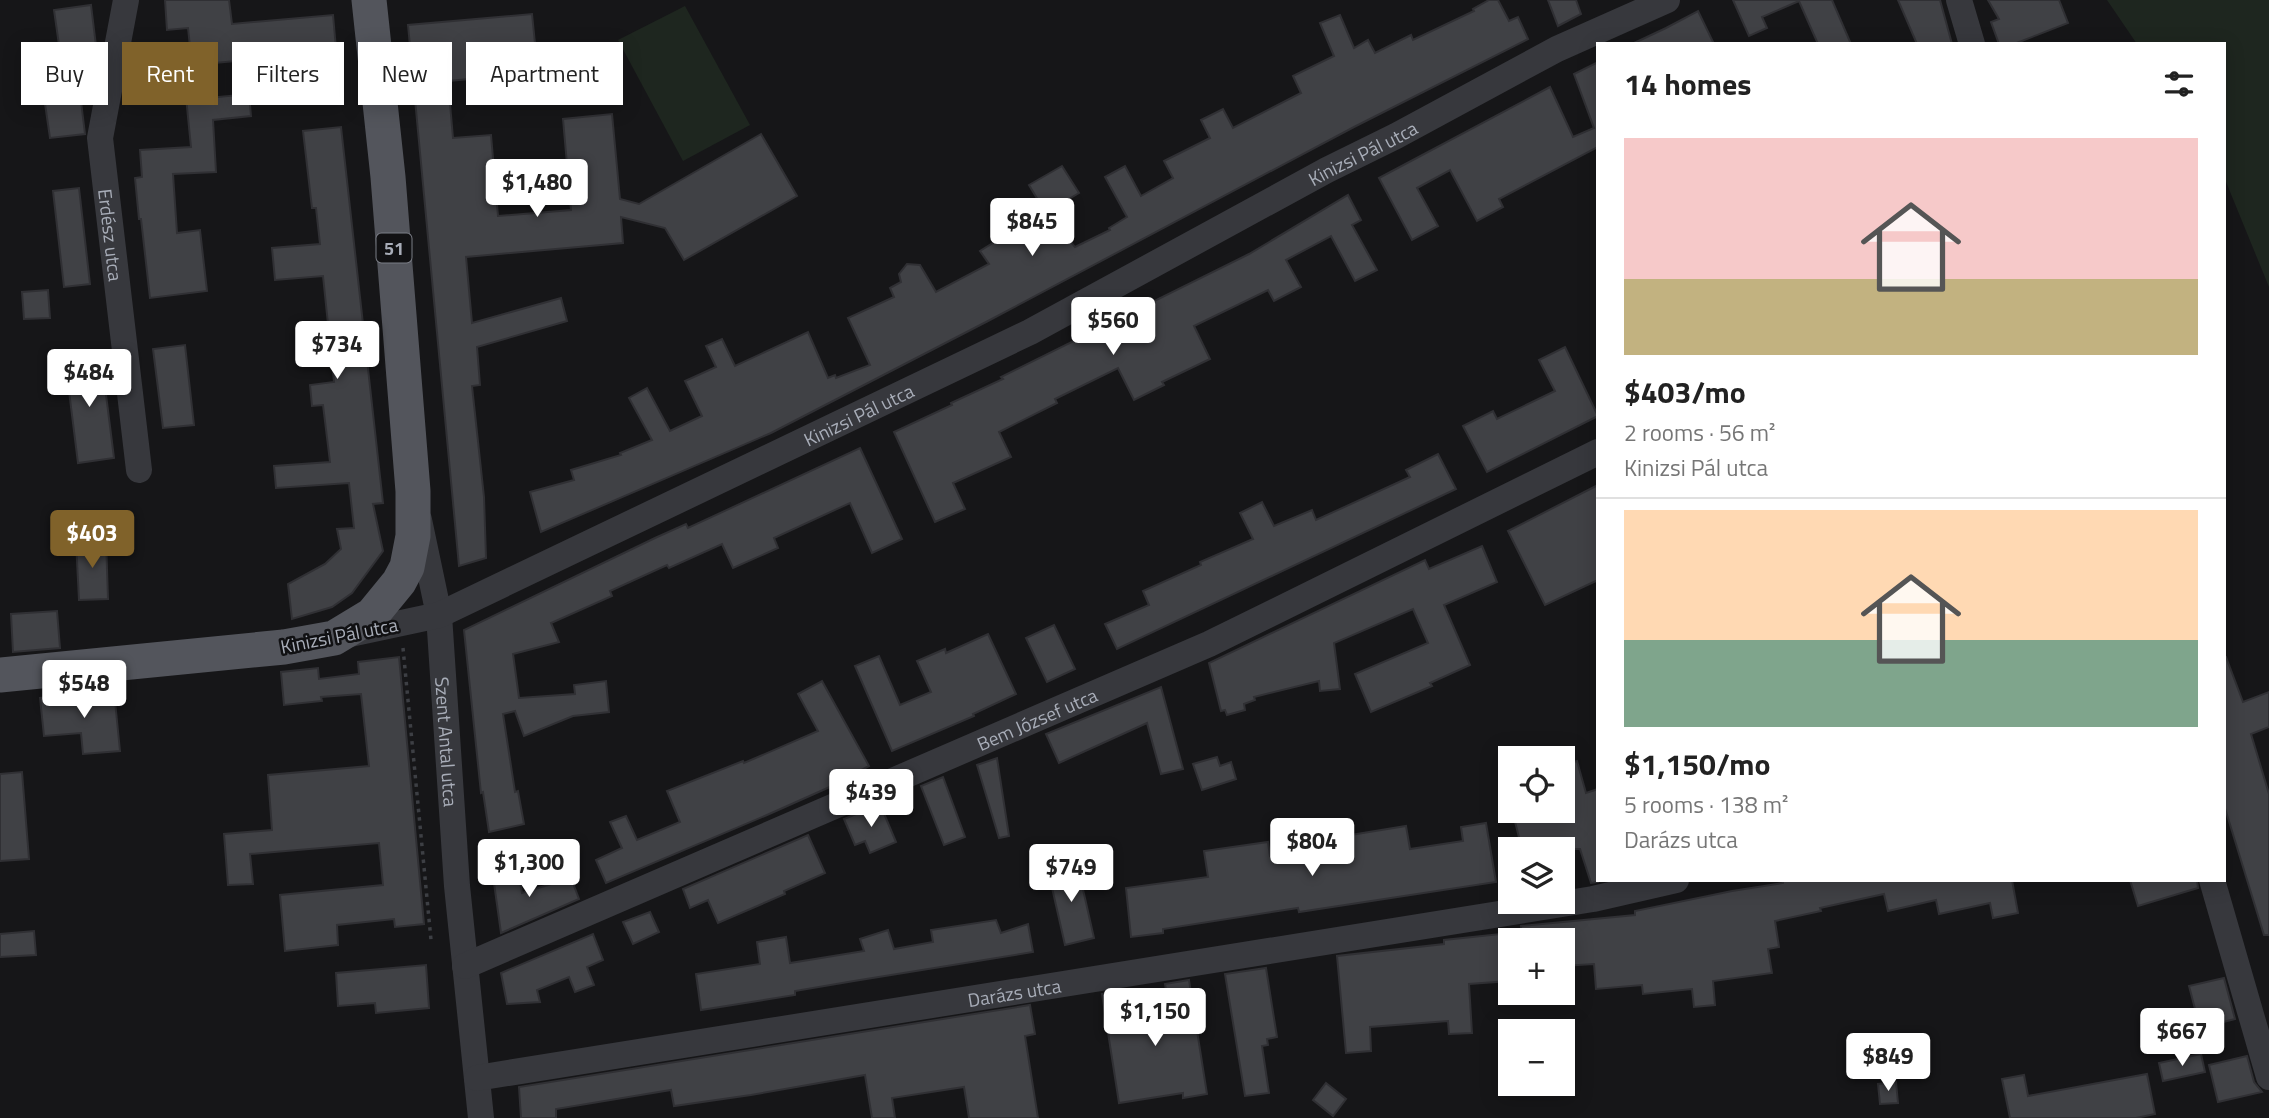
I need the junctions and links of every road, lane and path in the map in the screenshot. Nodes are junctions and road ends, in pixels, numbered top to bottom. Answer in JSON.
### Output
{"nodes":[{"id":1,"x":126,"y":0,"type":"edge"},
{"id":2,"x":369,"y":0,"type":"edge"},
{"id":3,"x":1667,"y":0,"type":"edge"},
{"id":4,"x":1959,"y":0,"type":"edge"},
{"id":5,"x":1971,"y":42,"type":"edge"},
{"id":6,"x":1596,"y":453,"type":"edge"},
{"id":7,"x":139,"y":470,"type":"dead end"},
{"id":8,"x":413,"y":491,"type":"junction"},
{"id":9,"x":439,"y":615,"type":"junction"},
{"id":10,"x":334,"y":638,"type":"junction"},
{"id":11,"x":442,"y":643,"type":"junction"},
{"id":12,"x":0,"y":675,"type":"edge"},
{"id":13,"x":1666,"y":882,"type":"edge"},
{"id":14,"x":2213,"y":882,"type":"edge"},
{"id":15,"x":431,"y":940,"type":"dead end"},
{"id":16,"x":465,"y":966,"type":"junction"},
{"id":17,"x":2269,"y":1077,"type":"edge"},
{"id":18,"x":477,"y":1078,"type":"junction"},
{"id":19,"x":481,"y":1118,"type":"edge"}],
"edges":[{"from":1,"to":7,"type":"street","name":"Erdész utca"},
{"from":2,"to":8,"type":"main road","name":"Szent Antal utca","number":"51"},
{"from":3,"to":9,"type":"street","name":"Kinizsi Pál utca"},
{"from":4,"to":5,"type":"street"},
{"from":6,"to":16,"type":"street","name":"Bem József utca"},
{"from":8,"to":9,"type":"street","name":"Szent Antal utca"},
{"from":8,"to":10,"type":"main road","name":"Szent Antal utca","number":"51"},
{"from":9,"to":10,"type":"street","name":"Kinizsi Pál utca"},
{"from":9,"to":11,"type":"street","name":"Szent Antal utca"},
{"from":10,"to":12,"type":"main road","name":"Kinizsi Pál utca","number":"51"},
{"from":11,"to":15,"type":"path"},
{"from":11,"to":16,"type":"street","name":"Szent Antal utca"},
{"from":13,"to":18,"type":"street","name":"Darázs utca"},
{"from":14,"to":17,"type":"street"},
{"from":16,"to":18,"type":"street","name":"Szent Antal utca"},
{"from":18,"to":19,"type":"street","name":"Szent Antal utca"}]}
